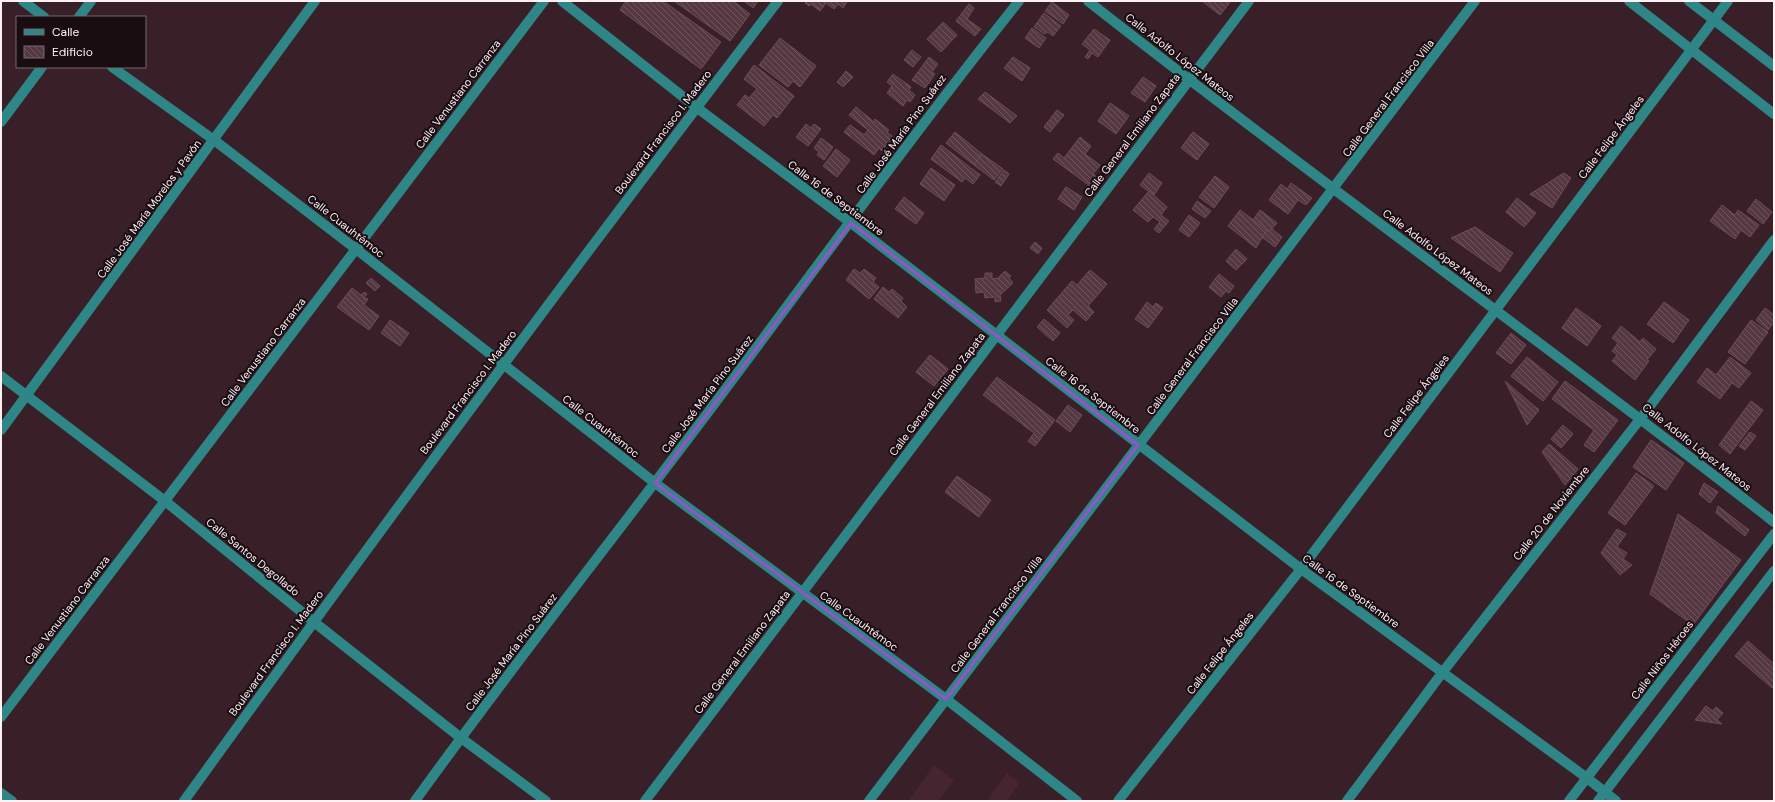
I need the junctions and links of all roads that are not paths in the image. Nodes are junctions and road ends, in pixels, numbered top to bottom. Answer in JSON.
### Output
{"nodes":[{"id":1,"x":23,"y":1,"type":"edge"},
{"id":2,"x":91,"y":1,"type":"edge"},
{"id":3,"x":315,"y":1,"type":"edge"},
{"id":4,"x":544,"y":1,"type":"edge"},
{"id":5,"x":562,"y":1,"type":"edge"},
{"id":6,"x":778,"y":1,"type":"edge"},
{"id":7,"x":1018,"y":1,"type":"edge"},
{"id":8,"x":1088,"y":1,"type":"edge"},
{"id":9,"x":1249,"y":1,"type":"edge"},
{"id":10,"x":1475,"y":1,"type":"edge"},
{"id":11,"x":1629,"y":1,"type":"edge"},
{"id":12,"x":1689,"y":1,"type":"edge"},
{"id":13,"x":1728,"y":1,"type":"edge"},
{"id":14,"x":43,"y":16,"type":"edge"},
{"id":15,"x":80,"y":16,"type":"edge"},
{"id":16,"x":1713,"y":20,"type":"junction"},
{"id":17,"x":1692,"y":49,"type":"junction"},
{"id":18,"x":1774,"y":66,"type":"edge"},
{"id":19,"x":41,"y":68,"type":"edge"},
{"id":20,"x":113,"y":68,"type":"edge"},
{"id":21,"x":1188,"y":80,"type":"junction"},
{"id":22,"x":696,"y":107,"type":"junction"},
{"id":23,"x":1774,"y":114,"type":"edge"},
{"id":24,"x":1,"y":122,"type":"edge"},
{"id":25,"x":214,"y":140,"type":"junction"},
{"id":26,"x":1334,"y":189,"type":"junction"},
{"id":27,"x":851,"y":223,"type":"junction"},
{"id":28,"x":1774,"y":240,"type":"edge"},
{"id":29,"x":356,"y":249,"type":"junction"},
{"id":30,"x":1495,"y":310,"type":"junction"},
{"id":31,"x":996,"y":336,"type":"junction"},
{"id":32,"x":503,"y":365,"type":"junction"},
{"id":33,"x":1,"y":376,"type":"edge"},
{"id":34,"x":27,"y":396,"type":"junction"},
{"id":35,"x":1641,"y":418,"type":"junction"},
{"id":36,"x":1,"y":430,"type":"edge"},
{"id":37,"x":1138,"y":445,"type":"junction"},
{"id":38,"x":655,"y":483,"type":"junction"},
{"id":39,"x":165,"y":501,"type":"junction"},
{"id":40,"x":1774,"y":522,"type":"edge"},
{"id":41,"x":1774,"y":534,"type":"edge"},
{"id":42,"x":1301,"y":569,"type":"junction"},
{"id":43,"x":1774,"y":571,"type":"edge"},
{"id":44,"x":801,"y":594,"type":"junction"},
{"id":45,"x":314,"y":622,"type":"junction"},
{"id":46,"x":1442,"y":673,"type":"junction"},
{"id":47,"x":946,"y":699,"type":"junction"},
{"id":48,"x":1,"y":717,"type":"edge"},
{"id":49,"x":461,"y":738,"type":"junction"},
{"id":50,"x":1587,"y":778,"type":"junction"},
{"id":51,"x":1,"y":793,"type":"edge"},
{"id":52,"x":1605,"y":793,"type":"junction"},
{"id":53,"x":12,"y":801,"type":"edge"},
{"id":54,"x":184,"y":801,"type":"edge"},
{"id":55,"x":415,"y":801,"type":"edge"},
{"id":56,"x":546,"y":801,"type":"edge"},
{"id":57,"x":645,"y":801,"type":"edge"},
{"id":58,"x":869,"y":801,"type":"edge"},
{"id":59,"x":1077,"y":801,"type":"edge"},
{"id":60,"x":1118,"y":801,"type":"edge"},
{"id":61,"x":1347,"y":801,"type":"edge"},
{"id":62,"x":1569,"y":801,"type":"edge"},
{"id":63,"x":1598,"y":801,"type":"edge"},
{"id":64,"x":1616,"y":801,"type":"edge"}],
"edges":[{"from":1,"to":14,"type":"street"},
{"from":2,"to":15,"type":"street"},
{"from":3,"to":25,"type":"street","name":"Calle José María Morelos y Pavón"},
{"from":4,"to":29,"type":"street","name":"Calle Venustiano Carranza"},
{"from":5,"to":22,"type":"street","name":"Calle 16 de Septiembre"},
{"from":6,"to":22,"type":"street","name":"Boulevard Francisco I. Madero"},
{"from":7,"to":27,"type":"street","name":"Calle José María Pino Suárez"},
{"from":8,"to":21,"type":"street","name":"Calle Adolfo López Mateos"},
{"from":9,"to":21,"type":"street","name":"Calle General Emiliano Zapata"},
{"from":10,"to":26,"type":"street","name":"Calle General Francisco Villa"},
{"from":11,"to":17,"type":"street"},
{"from":12,"to":16,"type":"street"},
{"from":13,"to":16,"type":"street","name":"Calle Felipe Ángeles"},
{"from":16,"to":17,"type":"street","name":"Calle Felipe Ángeles"},
{"from":16,"to":18,"type":"street"},
{"from":17,"to":23,"type":"street"},
{"from":17,"to":30,"type":"street","name":"Calle Felipe Ángeles"},
{"from":19,"to":24,"type":"street"},
{"from":20,"to":25,"type":"street","name":"Calle Cuauhtémoc"},
{"from":21,"to":26,"type":"street","name":"Calle Adolfo López Mateos"},
{"from":21,"to":31,"type":"street","name":"Calle General Emiliano Zapata"},
{"from":22,"to":27,"type":"street","name":"Calle 16 de Septiembre"},
{"from":22,"to":32,"type":"street","name":"Boulevard Francisco I. Madero"},
{"from":25,"to":29,"type":"street","name":"Calle Cuauhtémoc"},
{"from":25,"to":34,"type":"street","name":"Calle José María Morelos y Pavón"},
{"from":26,"to":30,"type":"street","name":"Calle Adolfo López Mateos"},
{"from":26,"to":37,"type":"street","name":"Calle General Francisco Villa"},
{"from":27,"to":31,"type":"street","name":"Calle 16 de Septiembre"},
{"from":27,"to":38,"type":"street","name":"Calle José María Pino Suárez"},
{"from":28,"to":35,"type":"street","name":"Calle 20 de Noviembre"},
{"from":29,"to":32,"type":"street","name":"Calle Cuauhtémoc"},
{"from":29,"to":39,"type":"street","name":"Calle Venustiano Carranza"},
{"from":30,"to":35,"type":"street","name":"Calle Adolfo López Mateos"},
{"from":30,"to":42,"type":"street","name":"Calle Felipe Ángeles"},
{"from":31,"to":37,"type":"street","name":"Calle 16 de Septiembre"},
{"from":31,"to":44,"type":"street","name":"Calle General Emiliano Zapata"},
{"from":32,"to":38,"type":"street","name":"Calle Cuauhtémoc"},
{"from":32,"to":45,"type":"street","name":"Boulevard Francisco I. Madero"},
{"from":33,"to":34,"type":"street","name":"Calle Santos Degollado"},
{"from":34,"to":36,"type":"street","name":"Calle José María Morelos y Pavón"},
{"from":34,"to":39,"type":"street","name":"Calle Santos Degollado"},
{"from":35,"to":40,"type":"street","name":"Calle Adolfo López Mateos"},
{"from":35,"to":46,"type":"street","name":"Calle 20 de Noviembre"},
{"from":37,"to":42,"type":"street","name":"Calle 16 de Septiembre"},
{"from":37,"to":47,"type":"street","name":"Calle General Francisco Villa"},
{"from":38,"to":44,"type":"street","name":"Calle Cuauhtémoc"},
{"from":38,"to":49,"type":"street","name":"Calle José María Pino Suárez"},
{"from":39,"to":45,"type":"street","name":"Calle Santos Degollado"},
{"from":39,"to":48,"type":"street","name":"Calle Venustiano Carranza"},
{"from":41,"to":50,"type":"street","name":"Calle Niños Héroes"},
{"from":42,"to":46,"type":"street","name":"Calle 16 de Septiembre"},
{"from":42,"to":60,"type":"street","name":"Calle Felipe Ángeles"},
{"from":43,"to":52,"type":"street"},
{"from":44,"to":47,"type":"street","name":"Calle Cuauhtémoc"},
{"from":44,"to":57,"type":"street","name":"Calle General Emiliano Zapata"},
{"from":45,"to":49,"type":"street","name":"Calle Santos Degollado"},
{"from":45,"to":54,"type":"street","name":"Boulevard Francisco I. Madero"},
{"from":46,"to":50,"type":"street","name":"Calle 16 de Septiembre"},
{"from":46,"to":61,"type":"street","name":"Calle 20 de Noviembre"},
{"from":47,"to":58,"type":"street","name":"Calle General Francisco Villa"},
{"from":47,"to":59,"type":"street","name":"Calle Cuauhtémoc"},
{"from":49,"to":55,"type":"street","name":"Calle José María Pino Suárez"},
{"from":49,"to":56,"type":"street","name":"Calle Santos Degollado"},
{"from":50,"to":52,"type":"street","name":"Calle 16 de Septiembre"},
{"from":50,"to":62,"type":"street","name":"Calle Niños Héroes"},
{"from":51,"to":53,"type":"street"},
{"from":52,"to":63,"type":"street"},
{"from":52,"to":64,"type":"street","name":"Calle 16 de Septiembre"}]}
